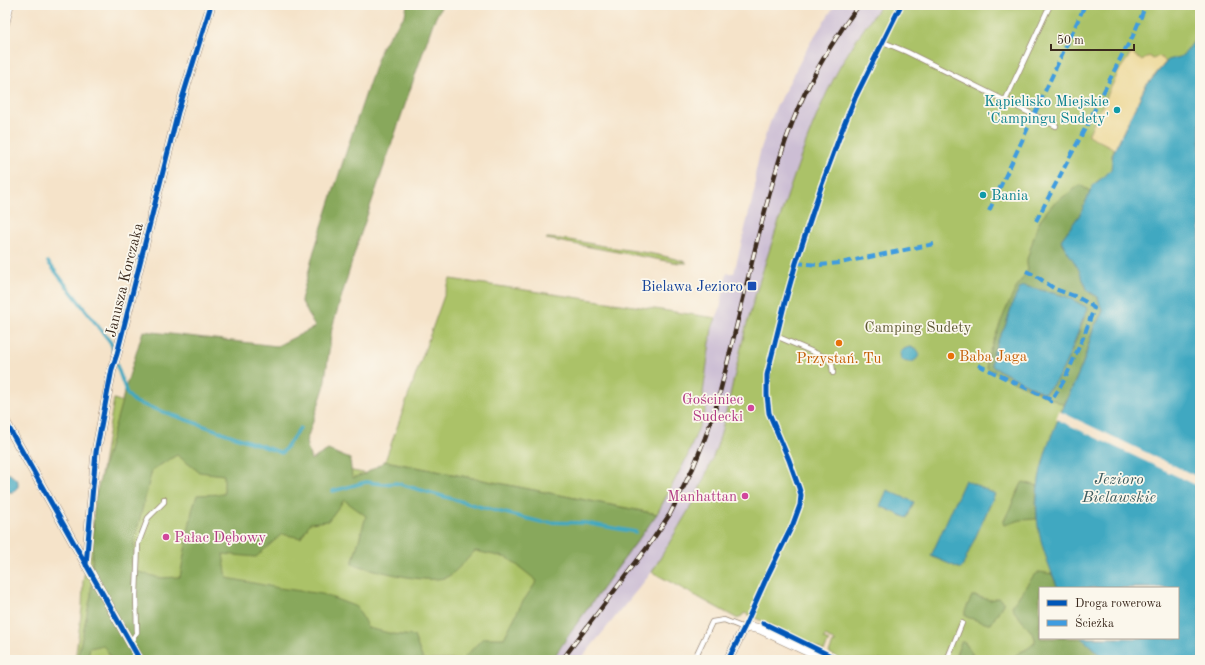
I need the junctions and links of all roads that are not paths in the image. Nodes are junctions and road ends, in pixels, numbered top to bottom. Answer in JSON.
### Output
{"nodes":[{"id":1,"x":9,"y":5,"type":"edge"},
{"id":2,"x":211,"y":5,"type":"edge"},
{"id":3,"x":901,"y":5,"type":"edge"},
{"id":4,"x":1050,"y":5,"type":"edge"},
{"id":5,"x":5,"y":22,"type":"edge"},
{"id":6,"x":883,"y":42,"type":"junction"},
{"id":7,"x":1005,"y":101,"type":"junction"},
{"id":8,"x":1056,"y":126,"type":"dead end"},
{"id":9,"x":776,"y":336,"type":"junction"},
{"id":10,"x":833,"y":373,"type":"dead end"},
{"id":11,"x":5,"y":421,"type":"edge"},
{"id":12,"x":164,"y":499,"type":"dead end"},
{"id":13,"x":90,"y":527,"type":"junction"},
{"id":14,"x":74,"y":543,"type":"junction"},
{"id":15,"x":86,"y":565,"type":"junction"},
{"id":16,"x":962,"y":623,"type":"dead end"},
{"id":17,"x":744,"y":628,"type":"junction"},
{"id":18,"x":130,"y":643,"type":"junction"},
{"id":19,"x":140,"y":660,"type":"edge"},
{"id":20,"x":694,"y":660,"type":"edge"},
{"id":21,"x":728,"y":660,"type":"edge"},
{"id":22,"x":826,"y":660,"type":"edge"},
{"id":23,"x":947,"y":660,"type":"edge"}],
"edges":[{"from":1,"to":5,"type":"street"},
{"from":2,"to":13,"type":"street","name":"Janusza Korczaka"},
{"from":3,"to":6,"type":"lane"},
{"from":4,"to":7,"type":"lane"},
{"from":6,"to":7,"type":"lane"},
{"from":6,"to":9,"type":"lane"},
{"from":7,"to":8,"type":"lane"},
{"from":9,"to":10,"type":"lane"},
{"from":9,"to":17,"type":"lane"},
{"from":11,"to":14,"type":"street"},
{"from":12,"to":18,"type":"lane"},
{"from":13,"to":14,"type":"street"},
{"from":13,"to":15,"type":"street","name":"Janusza Korczaka"},
{"from":14,"to":15,"type":"street"},
{"from":15,"to":18,"type":"street"},
{"from":16,"to":23,"type":"lane"},
{"from":17,"to":20,"type":"lane"},
{"from":17,"to":21,"type":"street"},
{"from":17,"to":22,"type":"street"},
{"from":18,"to":19,"type":"street"}]}
